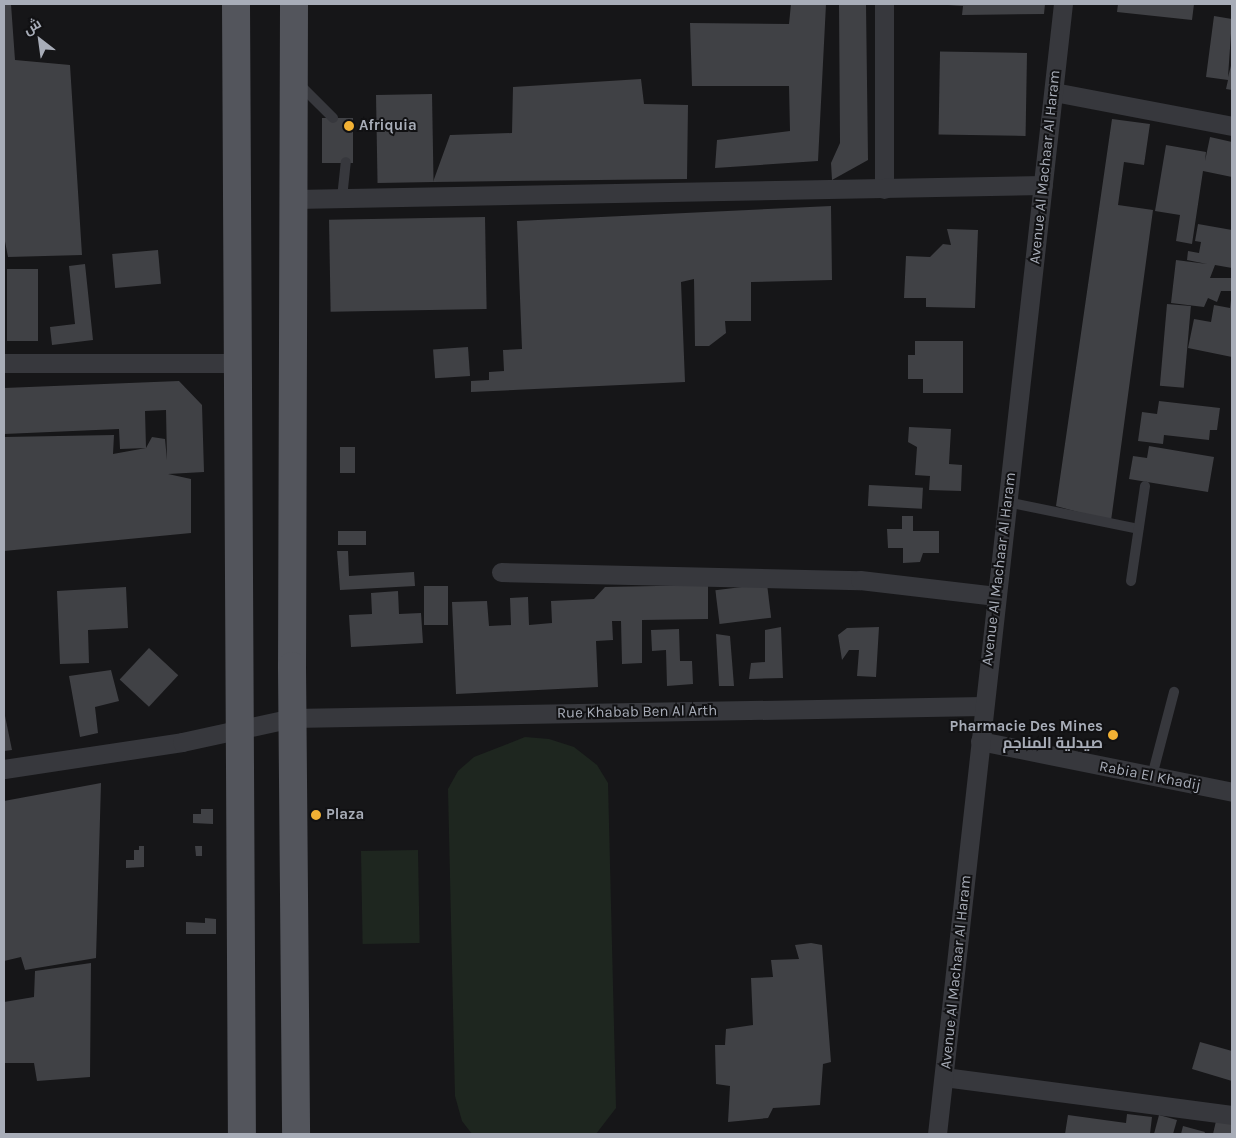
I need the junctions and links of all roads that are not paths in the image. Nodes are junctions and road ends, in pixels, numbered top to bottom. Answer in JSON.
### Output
{"nodes":[{"id":1,"x":236,"y":4,"type":"edge"},
{"id":2,"x":294,"y":4,"type":"edge"},
{"id":3,"x":884,"y":4,"type":"edge"},
{"id":4,"x":1063,"y":4,"type":"edge"},
{"id":5,"x":294,"y":79,"type":"junction"},
{"id":6,"x":1054,"y":92,"type":"junction"},
{"id":7,"x":333,"y":118,"type":"dead end"},
{"id":8,"x":1232,"y":126,"type":"edge"},
{"id":9,"x":346,"y":162,"type":"dead end"},
{"id":10,"x":1043,"y":185,"type":"junction"},
{"id":11,"x":884,"y":190,"type":"junction"},
{"id":12,"x":342,"y":198,"type":"junction"},
{"id":13,"x":294,"y":199,"type":"junction"},
{"id":14,"x":4,"y":362,"type":"edge"},
{"id":15,"x":236,"y":363,"type":"junction"},
{"id":16,"x":1145,"y":486,"type":"dead end"},
{"id":17,"x":1007,"y":502,"type":"junction"},
{"id":18,"x":1138,"y":529,"type":"junction"},
{"id":19,"x":501,"y":572,"type":"dead end"},
{"id":20,"x":1130,"y":581,"type":"dead end"},
{"id":21,"x":996,"y":596,"type":"junction"},
{"id":22,"x":1174,"y":692,"type":"dead end"},
{"id":23,"x":983,"y":706,"type":"junction"},
{"id":24,"x":292,"y":718,"type":"junction"},
{"id":25,"x":240,"y":731,"type":"junction"},
{"id":26,"x":980,"y":741,"type":"junction"},
{"id":27,"x":4,"y":769,"type":"edge"},
{"id":28,"x":1152,"y":776,"type":"junction"},
{"id":29,"x":1232,"y":792,"type":"edge"},
{"id":30,"x":944,"y":1077,"type":"junction"},
{"id":31,"x":1232,"y":1115,"type":"edge"},
{"id":32,"x":242,"y":1134,"type":"edge"},
{"id":33,"x":296,"y":1134,"type":"edge"},
{"id":34,"x":937,"y":1134,"type":"edge"}],
"edges":[{"from":1,"to":15,"type":"main road"},
{"from":2,"to":5,"type":"main road"},
{"from":3,"to":11,"type":"street"},
{"from":4,"to":6,"type":"street","name":"Avenue Al Machaar Al Haram"},
{"from":5,"to":7,"type":"lane"},
{"from":5,"to":13,"type":"main road"},
{"from":6,"to":8,"type":"street"},
{"from":6,"to":10,"type":"street","name":"Avenue Al Machaar Al Haram"},
{"from":9,"to":12,"type":"lane"},
{"from":10,"to":11,"type":"street"},
{"from":10,"to":17,"type":"street","name":"Avenue Al Machaar Al Haram"},
{"from":11,"to":12,"type":"street"},
{"from":12,"to":13,"type":"street"},
{"from":13,"to":24,"type":"main road"},
{"from":14,"to":15,"type":"street"},
{"from":15,"to":25,"type":"main road"},
{"from":16,"to":18,"type":"lane"},
{"from":17,"to":18,"type":"lane"},
{"from":17,"to":21,"type":"street","name":"Avenue Al Machaar Al Haram"},
{"from":18,"to":20,"type":"lane"},
{"from":19,"to":21,"type":"street"},
{"from":21,"to":23,"type":"street","name":"Avenue Al Machaar Al Haram"},
{"from":22,"to":28,"type":"lane"},
{"from":23,"to":24,"type":"street","name":"Rue Khabab Ben Al Arth"},
{"from":23,"to":26,"type":"street","name":"Avenue Al Machaar Al Haram"},
{"from":24,"to":25,"type":"street","name":"Rue Khabab Ben Al Arth"},
{"from":24,"to":33,"type":"main road"},
{"from":25,"to":27,"type":"street","name":"Rue Khabab Ben Al Arth"},
{"from":25,"to":32,"type":"main road"},
{"from":26,"to":28,"type":"street","name":"Rabia El Khadij"},
{"from":26,"to":30,"type":"street","name":"Avenue Al Machaar Al Haram"},
{"from":28,"to":29,"type":"street","name":"Rabia El Khadij"},
{"from":30,"to":31,"type":"street"},
{"from":30,"to":34,"type":"street","name":"Avenue Al Machaar Al Haram"}]}
